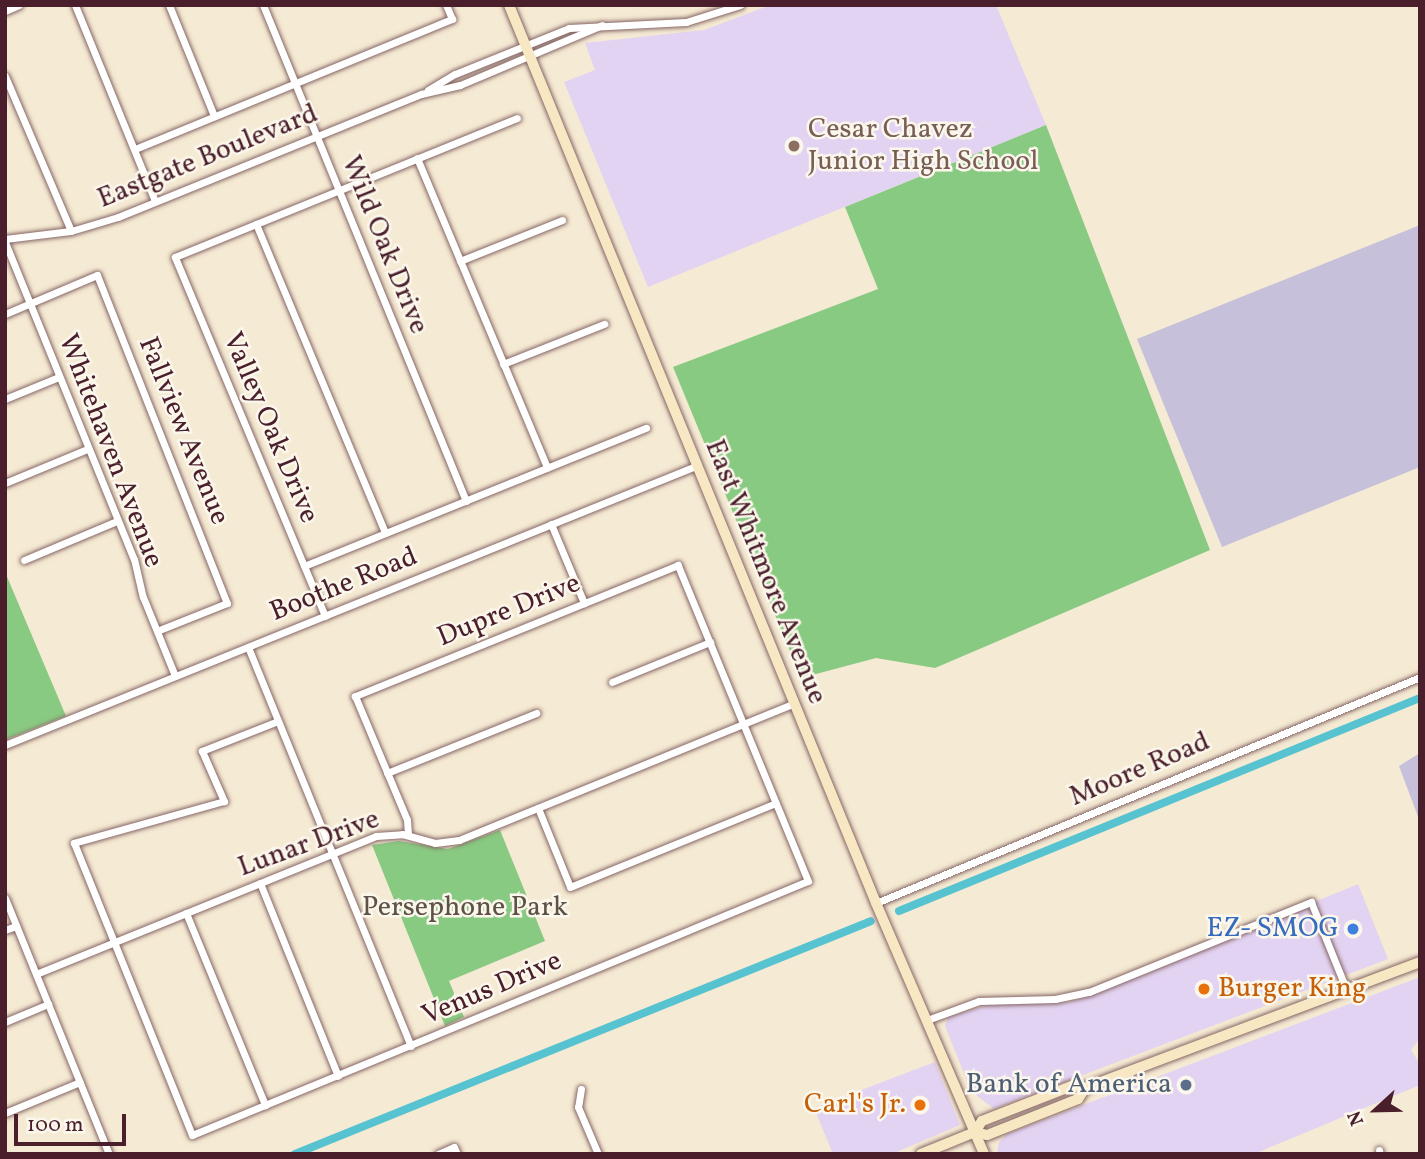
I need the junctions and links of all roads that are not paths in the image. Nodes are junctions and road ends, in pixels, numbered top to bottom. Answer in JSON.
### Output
{"nodes":[{"id":1,"x":19,"y":5,"type":"edge"},
{"id":2,"x":75,"y":5,"type":"edge"},
{"id":3,"x":169,"y":5,"type":"edge"},
{"id":4,"x":263,"y":5,"type":"edge"},
{"id":5,"x":446,"y":5,"type":"edge"},
{"id":6,"x":509,"y":5,"type":"edge"},
{"id":7,"x":740,"y":5,"type":"edge"},
{"id":8,"x":5,"y":11,"type":"edge"},
{"id":9,"x":602,"y":25,"type":"junction"},
{"id":10,"x":525,"y":45,"type":"junction"},
{"id":11,"x":530,"y":57,"type":"junction"},
{"id":12,"x":5,"y":76,"type":"edge"},
{"id":13,"x":295,"y":83,"type":"junction"},
{"id":14,"x":421,"y":94,"type":"junction"},
{"id":15,"x":214,"y":116,"type":"junction"},
{"id":16,"x":517,"y":117,"type":"dead end"},
{"id":17,"x":316,"y":136,"type":"junction"},
{"id":18,"x":135,"y":149,"type":"junction"},
{"id":19,"x":417,"y":158,"type":"junction"},
{"id":20,"x":338,"y":190,"type":"junction"},
{"id":21,"x":155,"y":201,"type":"junction"},
{"id":22,"x":562,"y":219,"type":"dead end"},
{"id":23,"x":257,"y":224,"type":"junction"},
{"id":24,"x":71,"y":231,"type":"junction"},
{"id":25,"x":5,"y":241,"type":"edge"},
{"id":26,"x":460,"y":261,"type":"junction"},
{"id":27,"x":30,"y":304,"type":"junction"},
{"id":28,"x":5,"y":314,"type":"edge"},
{"id":29,"x":604,"y":324,"type":"dead end"},
{"id":30,"x":503,"y":365,"type":"junction"},
{"id":31,"x":59,"y":377,"type":"junction"},
{"id":32,"x":5,"y":399,"type":"edge"},
{"id":33,"x":646,"y":428,"type":"dead end"},
{"id":34,"x":88,"y":449,"type":"junction"},
{"id":35,"x":698,"y":466,"type":"junction"},
{"id":36,"x":547,"y":468,"type":"junction"},
{"id":37,"x":5,"y":482,"type":"edge"},
{"id":38,"x":466,"y":501,"type":"junction"},
{"id":39,"x":117,"y":521,"type":"junction"},
{"id":40,"x":551,"y":524,"type":"junction"},
{"id":41,"x":385,"y":533,"type":"junction"},
{"id":42,"x":24,"y":560,"type":"dead end"},
{"id":43,"x":304,"y":566,"type":"junction"},
{"id":44,"x":584,"y":603,"type":"junction"},
{"id":45,"x":325,"y":616,"type":"junction"},
{"id":46,"x":157,"y":631,"type":"junction"},
{"id":47,"x":710,"y":642,"type":"junction"},
{"id":48,"x":247,"y":647,"type":"junction"},
{"id":49,"x":175,"y":676,"type":"junction"},
{"id":50,"x":1420,"y":677,"type":"edge"},
{"id":51,"x":612,"y":682,"type":"dead end"},
{"id":52,"x":794,"y":704,"type":"junction"},
{"id":53,"x":536,"y":713,"type":"dead end"},
{"id":54,"x":278,"y":721,"type":"junction"},
{"id":55,"x":744,"y":724,"type":"junction"},
{"id":56,"x":5,"y":745,"type":"edge"},
{"id":57,"x":387,"y":773,"type":"junction"},
{"id":58,"x":776,"y":803,"type":"junction"},
{"id":59,"x":538,"y":808,"type":"junction"},
{"id":60,"x":408,"y":835,"type":"junction"},
{"id":61,"x":332,"y":853,"type":"junction"},
{"id":62,"x":260,"y":883,"type":"junction"},
{"id":63,"x":5,"y":898,"type":"edge"},
{"id":64,"x":876,"y":903,"type":"junction"},
{"id":65,"x":186,"y":912,"type":"junction"},
{"id":66,"x":16,"y":926,"type":"junction"},
{"id":67,"x":5,"y":930,"type":"edge"},
{"id":68,"x":114,"y":942,"type":"junction"},
{"id":69,"x":1420,"y":962,"type":"edge"},
{"id":70,"x":36,"y":974,"type":"junction"},
{"id":71,"x":1347,"y":991,"type":"junction"},
{"id":72,"x":48,"y":1004,"type":"junction"},
{"id":73,"x":927,"y":1020,"type":"junction"},
{"id":74,"x":5,"y":1021,"type":"edge"},
{"id":75,"x":411,"y":1046,"type":"junction"},
{"id":76,"x":338,"y":1076,"type":"junction"},
{"id":77,"x":80,"y":1082,"type":"junction"},
{"id":78,"x":581,"y":1089,"type":"dead end"},
{"id":79,"x":265,"y":1105,"type":"junction"},
{"id":80,"x":5,"y":1113,"type":"edge"},
{"id":81,"x":975,"y":1132,"type":"junction"},
{"id":82,"x":455,"y":1151,"type":"edge"},
{"id":83,"x":109,"y":1154,"type":"edge"},
{"id":84,"x":438,"y":1154,"type":"edge"},
{"id":85,"x":598,"y":1154,"type":"edge"},
{"id":86,"x":920,"y":1154,"type":"edge"},
{"id":87,"x":984,"y":1154,"type":"edge"}],
"edges":[{"from":1,"to":8,"type":"street"},
{"from":2,"to":18,"type":"street"},
{"from":3,"to":15,"type":"street"},
{"from":4,"to":13,"type":"street","name":"Wild Oak Drive"},
{"from":5,"to":13,"type":"street"},
{"from":6,"to":10,"type":"main road","name":"East Whitmore Avenue"},
{"from":7,"to":9,"type":"street","name":"Eastgate Boulevard"},
{"from":9,"to":10,"type":"street","name":"Eastgate Boulevard"},
{"from":9,"to":11,"type":"street","name":"Eastgate Boulevard"},
{"from":10,"to":11,"type":"main road","name":"East Whitmore Avenue"},
{"from":10,"to":14,"type":"street","name":"Eastgate Boulevard"},
{"from":11,"to":14,"type":"street","name":"Eastgate Boulevard"},
{"from":11,"to":35,"type":"main road","name":"East Whitmore Avenue"},
{"from":12,"to":24,"type":"street"},
{"from":13,"to":15,"type":"street"},
{"from":13,"to":17,"type":"street","name":"Wild Oak Drive"},
{"from":14,"to":17,"type":"street","name":"Eastgate Boulevard"},
{"from":15,"to":18,"type":"street"},
{"from":16,"to":19,"type":"street"},
{"from":17,"to":20,"type":"street","name":"Wild Oak Drive"},
{"from":17,"to":21,"type":"street","name":"Eastgate Boulevard"},
{"from":18,"to":21,"type":"street"},
{"from":19,"to":20,"type":"street"},
{"from":19,"to":26,"type":"street"},
{"from":20,"to":23,"type":"street"},
{"from":20,"to":38,"type":"street","name":"Wild Oak Drive"},
{"from":21,"to":24,"type":"street","name":"Eastgate Boulevard"},
{"from":22,"to":26,"type":"street"},
{"from":23,"to":41,"type":"street"},
{"from":23,"to":43,"type":"street","name":"Valley Oak Drive"},
{"from":24,"to":25,"type":"street","name":"Eastgate Boulevard"},
{"from":25,"to":27,"type":"street","name":"Whitehaven Avenue"},
{"from":26,"to":30,"type":"street"},
{"from":27,"to":28,"type":"street"},
{"from":27,"to":31,"type":"street","name":"Whitehaven Avenue"},
{"from":27,"to":46,"type":"street","name":"Fallview Avenue"},
{"from":29,"to":30,"type":"street"},
{"from":30,"to":36,"type":"street"},
{"from":31,"to":32,"type":"street"},
{"from":31,"to":34,"type":"street","name":"Whitehaven Avenue"},
{"from":33,"to":36,"type":"street"},
{"from":34,"to":37,"type":"street"},
{"from":34,"to":39,"type":"street","name":"Whitehaven Avenue"},
{"from":35,"to":40,"type":"street","name":"Boothe Road"},
{"from":35,"to":52,"type":"main road","name":"East Whitmore Avenue"},
{"from":36,"to":38,"type":"street"},
{"from":38,"to":41,"type":"street"},
{"from":39,"to":42,"type":"street"},
{"from":39,"to":46,"type":"street","name":"Whitehaven Avenue"},
{"from":40,"to":44,"type":"street"},
{"from":40,"to":45,"type":"street","name":"Boothe Road"},
{"from":41,"to":43,"type":"street"},
{"from":43,"to":45,"type":"street","name":"Valley Oak Drive"},
{"from":44,"to":47,"type":"street","name":"Dupre Drive"},
{"from":44,"to":57,"type":"street","name":"Dupre Drive"},
{"from":45,"to":48,"type":"street","name":"Boothe Road"},
{"from":46,"to":49,"type":"street","name":"Whitehaven Avenue"},
{"from":47,"to":51,"type":"street"},
{"from":47,"to":55,"type":"street"},
{"from":48,"to":49,"type":"street","name":"Boothe Road"},
{"from":48,"to":54,"type":"street"},
{"from":49,"to":56,"type":"street","name":"Boothe Road"},
{"from":50,"to":64,"type":"street","name":"Moore Road"},
{"from":52,"to":55,"type":"street","name":"Lunar Drive"},
{"from":52,"to":64,"type":"main road","name":"East Whitmore Avenue"},
{"from":53,"to":57,"type":"street"},
{"from":54,"to":61,"type":"street"},
{"from":54,"to":68,"type":"street"},
{"from":55,"to":58,"type":"street"},
{"from":55,"to":59,"type":"street","name":"Lunar Drive"},
{"from":57,"to":60,"type":"street"},
{"from":58,"to":59,"type":"street"},
{"from":58,"to":75,"type":"street","name":"Venus Drive"},
{"from":59,"to":60,"type":"street","name":"Lunar Drive"},
{"from":60,"to":61,"type":"street","name":"Lunar Drive"},
{"from":61,"to":62,"type":"street","name":"Lunar Drive"},
{"from":61,"to":75,"type":"street"},
{"from":62,"to":65,"type":"street","name":"Lunar Drive"},
{"from":62,"to":76,"type":"street"},
{"from":63,"to":66,"type":"street"},
{"from":64,"to":73,"type":"main road","name":"East Whitmore Avenue"},
{"from":65,"to":68,"type":"street","name":"Lunar Drive"},
{"from":65,"to":79,"type":"street"},
{"from":66,"to":67,"type":"street"},
{"from":66,"to":70,"type":"street"},
{"from":68,"to":70,"type":"street","name":"Lunar Drive"},
{"from":68,"to":79,"type":"street","name":"Venus Drive"},
{"from":69,"to":71,"type":"main road"},
{"from":70,"to":72,"type":"street"},
{"from":71,"to":73,"type":"street"},
{"from":71,"to":81,"type":"main road"},
{"from":72,"to":74,"type":"street"},
{"from":72,"to":77,"type":"street"},
{"from":73,"to":81,"type":"main road","name":"East Whitmore Avenue"},
{"from":75,"to":76,"type":"street","name":"Venus Drive"},
{"from":76,"to":79,"type":"street","name":"Venus Drive"},
{"from":77,"to":80,"type":"street"},
{"from":77,"to":83,"type":"street"},
{"from":78,"to":85,"type":"street"},
{"from":81,"to":86,"type":"main road"},
{"from":81,"to":87,"type":"main road","name":"East Whitmore Avenue"},
{"from":82,"to":84,"type":"street"}]}
